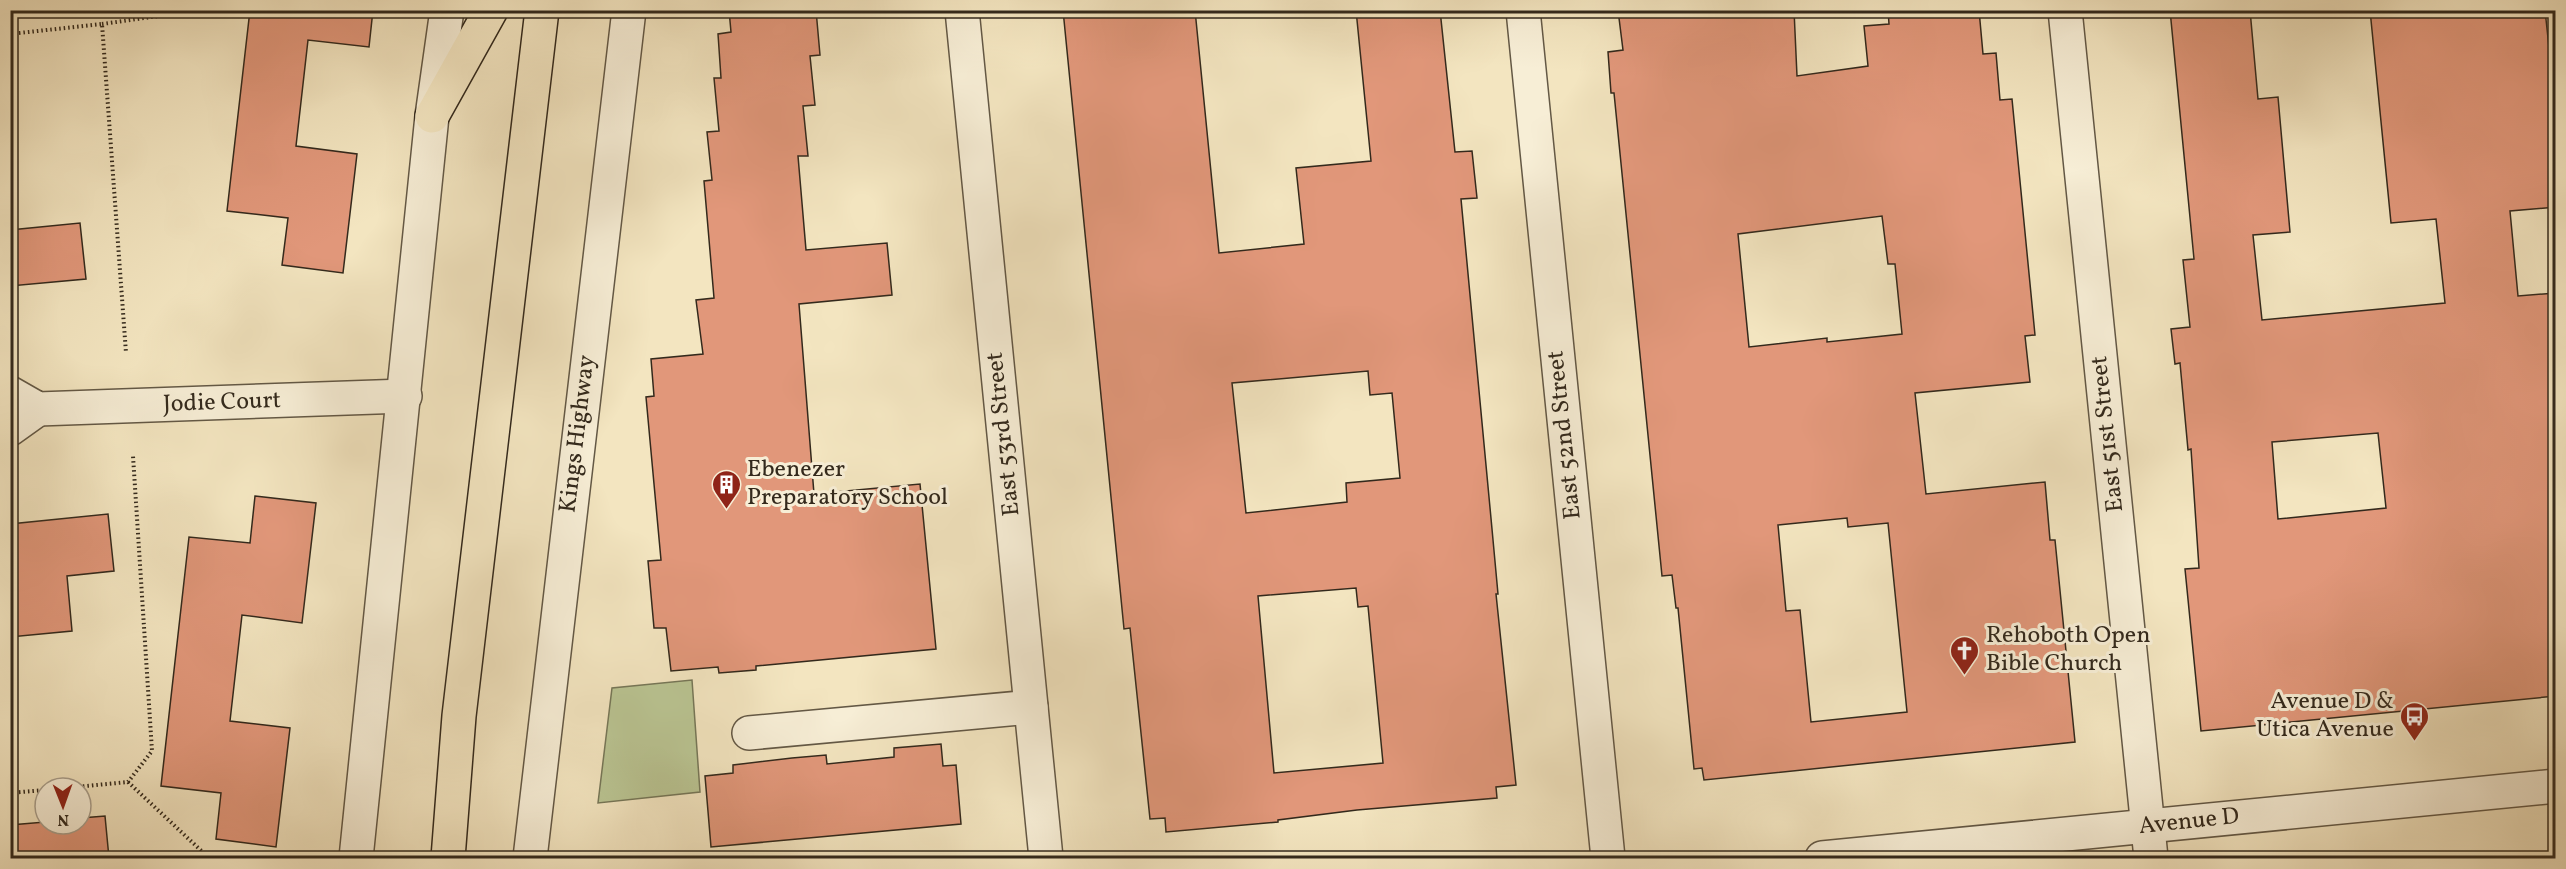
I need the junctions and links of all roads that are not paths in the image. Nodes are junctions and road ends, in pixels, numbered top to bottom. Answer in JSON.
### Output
{"nodes":[{"id":1,"x":447,"y":10,"type":"edge"},
{"id":2,"x":491,"y":10,"type":"edge"},
{"id":3,"x":542,"y":10,"type":"edge"},
{"id":4,"x":558,"y":10,"type":"edge"},
{"id":5,"x":629,"y":10,"type":"edge"},
{"id":6,"x":962,"y":10,"type":"edge"},
{"id":7,"x":1523,"y":10,"type":"edge"},
{"id":8,"x":2066,"y":10,"type":"edge"},
{"id":9,"x":537,"y":54,"type":"junction"},
{"id":10,"x":432,"y":116,"type":"junction"},
{"id":11,"x":10,"y":393,"type":"edge"},
{"id":12,"x":405,"y":396,"type":"junction"},
{"id":13,"x":38,"y":409,"type":"junction"},
{"id":14,"x":10,"y":429,"type":"edge"},
{"id":15,"x":1031,"y":707,"type":"junction"},
{"id":16,"x":749,"y":733,"type":"dead end"},
{"id":17,"x":2556,"y":786,"type":"edge"},
{"id":18,"x":2148,"y":826,"type":"junction"},
{"id":19,"x":1975,"y":851,"type":"edge"},
{"id":20,"x":356,"y":858,"type":"edge"},
{"id":21,"x":448,"y":858,"type":"edge"},
{"id":22,"x":530,"y":858,"type":"edge"},
{"id":23,"x":1046,"y":858,"type":"edge"},
{"id":24,"x":1608,"y":858,"type":"edge"},
{"id":25,"x":1822,"y":858,"type":"edge"},
{"id":26,"x":2151,"y":858,"type":"edge"}],
"edges":[{"from":1,"to":10,"type":"street"},
{"from":2,"to":10,"type":"main road"},
{"from":3,"to":9,"type":"main road"},
{"from":4,"to":9,"type":"main road"},
{"from":5,"to":22,"type":"street","name":"Kings Highway"},
{"from":6,"to":15,"type":"street","name":"East 53rd Street"},
{"from":7,"to":24,"type":"street","name":"East 52nd Street"},
{"from":8,"to":18,"type":"street","name":"East 51st Street"},
{"from":9,"to":21,"type":"main road"},
{"from":10,"to":12,"type":"street"},
{"from":11,"to":13,"type":"street"},
{"from":12,"to":13,"type":"street","name":"Jodie Court"},
{"from":12,"to":20,"type":"street"},
{"from":13,"to":14,"type":"street"},
{"from":15,"to":16,"type":"street"},
{"from":15,"to":23,"type":"street","name":"East 53rd Street"},
{"from":17,"to":18,"type":"street","name":"Avenue D"},
{"from":18,"to":19,"type":"street","name":"Avenue D"},
{"from":18,"to":26,"type":"street","name":"East 51st Street"},
{"from":19,"to":25,"type":"street","name":"Avenue D"}]}
